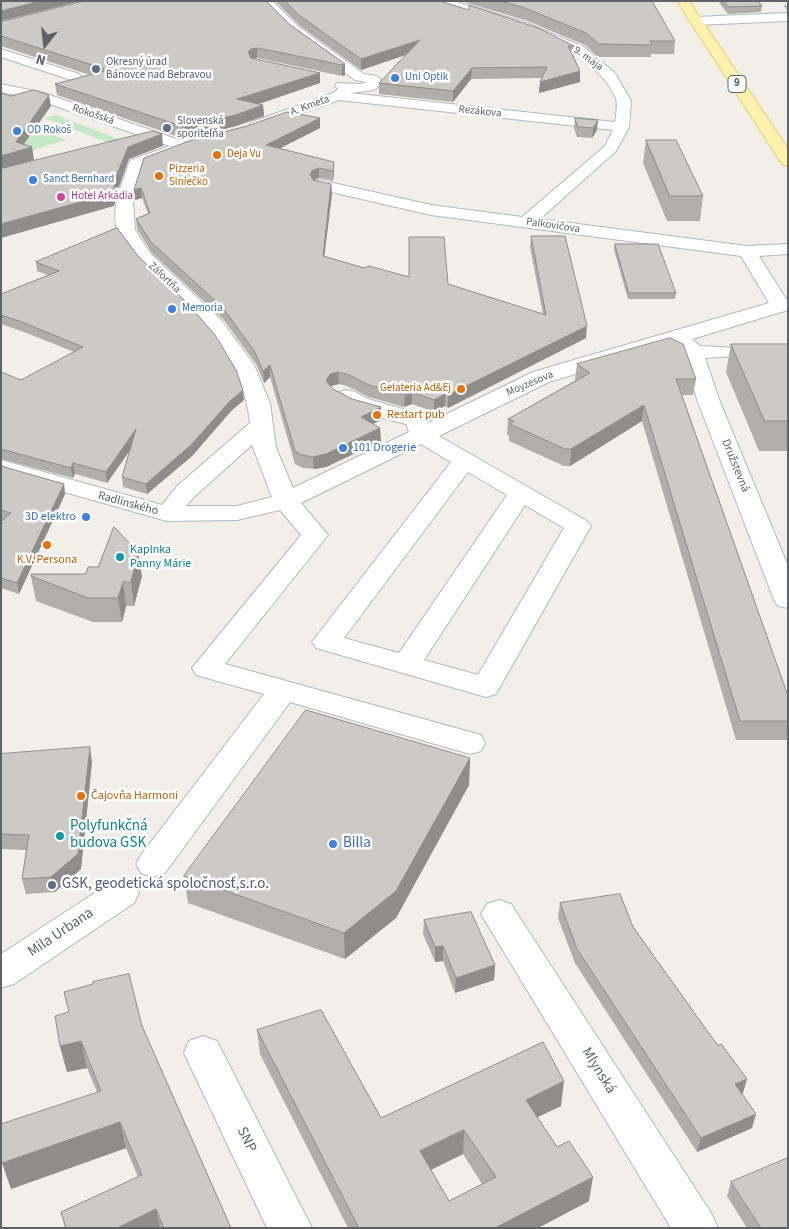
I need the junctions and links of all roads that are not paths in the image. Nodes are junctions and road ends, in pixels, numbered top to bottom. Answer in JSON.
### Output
{"nodes":[{"id":1,"x":264,"y":1,"type":"edge"},
{"id":2,"x":440,"y":1,"type":"edge"},
{"id":3,"x":685,"y":3,"type":"edge"},
{"id":4,"x":788,"y":17,"type":"edge"},
{"id":5,"x":696,"y":21,"type":"junction"},
{"id":6,"x":1,"y":53,"type":"edge"},
{"id":7,"x":23,"y":60,"type":"junction"},
{"id":8,"x":1,"y":66,"type":"edge"},
{"id":9,"x":338,"y":86,"type":"junction"},
{"id":10,"x":1,"y":88,"type":"edge"},
{"id":11,"x":39,"y":96,"type":"junction"},
{"id":12,"x":622,"y":127,"type":"junction"},
{"id":13,"x":242,"y":131,"type":"edge"},
{"id":14,"x":148,"y":134,"type":"junction"},
{"id":15,"x":119,"y":143,"type":"edge"},
{"id":16,"x":188,"y":145,"type":"joint"},
{"id":17,"x":788,"y":161,"type":"edge"},
{"id":18,"x":320,"y":185,"type":"edge"},
{"id":19,"x":525,"y":223,"type":"junction"},
{"id":20,"x":788,"y":249,"type":"edge"},
{"id":21,"x":747,"y":251,"type":"junction"},
{"id":22,"x":784,"y":304,"type":"edge"},
{"id":23,"x":687,"y":345,"type":"junction"},
{"id":24,"x":729,"y":352,"type":"dead end"},
{"id":25,"x":339,"y":393,"type":"edge"},
{"id":26,"x":261,"y":425,"type":"junction"},
{"id":27,"x":421,"y":435,"type":"junction"},
{"id":28,"x":465,"y":460,"type":"junction"},
{"id":29,"x":1,"y":467,"type":"edge"},
{"id":30,"x":521,"y":492,"type":"junction"},
{"id":31,"x":286,"y":501,"type":"junction"},
{"id":32,"x":167,"y":514,"type":"junction"},
{"id":33,"x":788,"y":600,"type":"edge"},
{"id":34,"x":406,"y":665,"type":"junction"},
{"id":35,"x":283,"y":690,"type":"junction"},
{"id":36,"x":470,"y":743,"type":"dead end"},
{"id":37,"x":153,"y":864,"type":"dead end"},
{"id":38,"x":122,"y":893,"type":"dead end"},
{"id":39,"x":499,"y":914,"type":"dead end"},
{"id":40,"x":1,"y":973,"type":"edge"},
{"id":41,"x":202,"y":1053,"type":"dead end"},
{"id":42,"x":290,"y":1228,"type":"edge"},
{"id":43,"x":696,"y":1228,"type":"edge"}],
"edges":[{"from":1,"to":9,"type":"street","name":"A. Kmeťa"},
{"from":2,"to":12,"type":"street","name":"9. mája"},
{"from":3,"to":5,"type":"main road","number":"9"},
{"from":4,"to":5,"type":"street"},
{"from":5,"to":17,"type":"main road","number":"9"},
{"from":6,"to":7,"type":"street"},
{"from":7,"to":8,"type":"street"},
{"from":7,"to":11,"type":"street"},
{"from":9,"to":12,"type":"street","name":"Rezákova"},
{"from":9,"to":13,"type":"street","name":"A. Kmeťa"},
{"from":10,"to":11,"type":"street","name":"Rokošská"},
{"from":11,"to":14,"type":"street","name":"Rokošská"},
{"from":12,"to":19,"type":"street","name":"9. mája"},
{"from":14,"to":15,"type":"street"},
{"from":14,"to":16,"type":"street","name":"Rokošská"},
{"from":16,"to":26,"type":"street","name":"Záfortňa"},
{"from":18,"to":19,"type":"street","name":"Palkovičova"},
{"from":19,"to":21,"type":"street","name":"Palkovičova"},
{"from":20,"to":21,"type":"street","name":"Palkovičova"},
{"from":21,"to":22,"type":"street"},
{"from":22,"to":23,"type":"street","name":"Moyzesova"},
{"from":23,"to":24,"type":"street"},
{"from":23,"to":27,"type":"street","name":"Moyzesova"},
{"from":23,"to":33,"type":"street","name":"Družstevná"},
{"from":25,"to":27,"type":"street"},
{"from":26,"to":31,"type":"street","name":"Záfortňa"},
{"from":26,"to":32,"type":"street"},
{"from":27,"to":28,"type":"street"},
{"from":27,"to":31,"type":"street","name":"Moyzesova"},
{"from":28,"to":30,"type":"street"},
{"from":28,"to":34,"type":"street"},
{"from":29,"to":32,"type":"street","name":"Radlinského"},
{"from":30,"to":34,"type":"street"},
{"from":30,"to":34,"type":"street"},
{"from":31,"to":32,"type":"street","name":"Radlinského"},
{"from":31,"to":35,"type":"street","name":"Záfortňa"},
{"from":35,"to":36,"type":"street"},
{"from":35,"to":37,"type":"street"},
{"from":38,"to":40,"type":"street","name":"Mila Urbana"},
{"from":39,"to":43,"type":"street","name":"Mlynská"},
{"from":41,"to":42,"type":"street","name":"SNP"}]}
